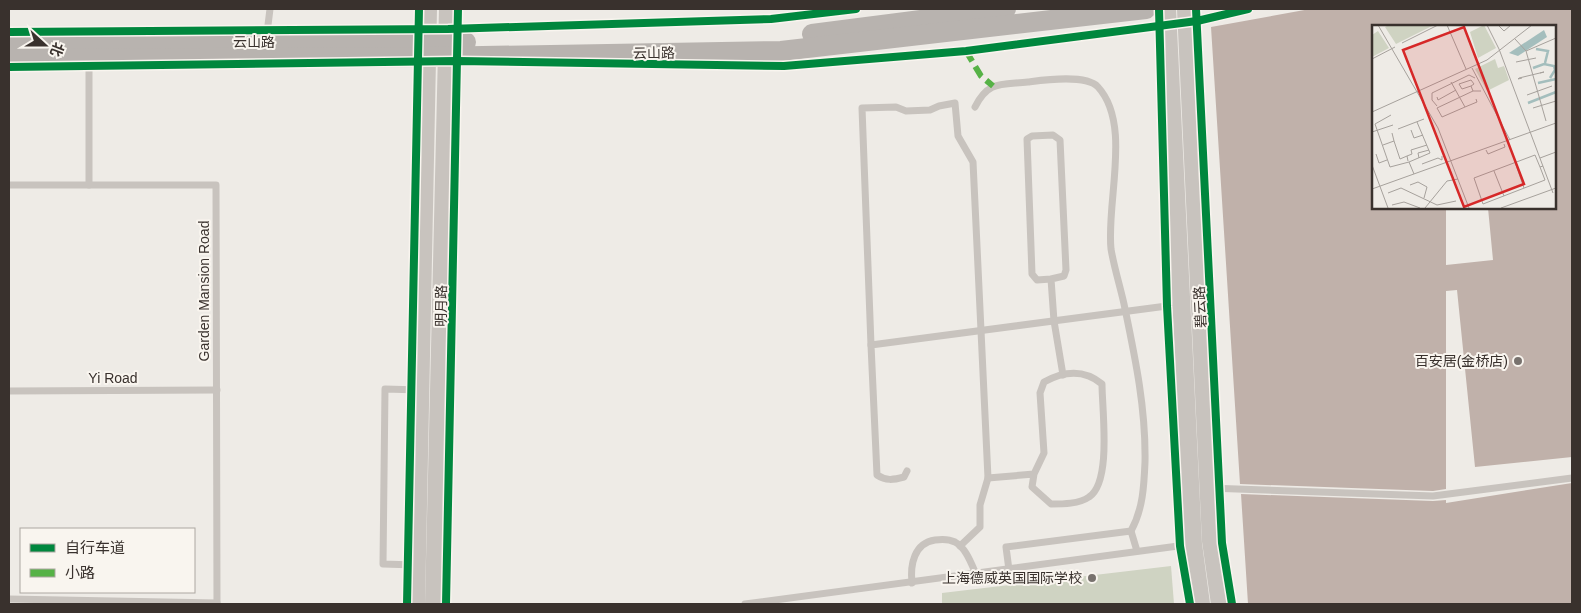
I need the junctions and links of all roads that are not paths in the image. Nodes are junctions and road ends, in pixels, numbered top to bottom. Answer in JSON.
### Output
{"nodes":[{"id":1,"x":270,"y":9,"type":"edge"},
{"id":2,"x":428,"y":9,"type":"edge"},
{"id":3,"x":448,"y":9,"type":"edge"},
{"id":4,"x":1006,"y":9,"type":"edge"},
{"id":5,"x":1146,"y":9,"type":"edge"},
{"id":6,"x":1168,"y":9,"type":"edge"},
{"id":7,"x":1186,"y":9,"type":"edge"},
{"id":8,"x":266,"y":42,"type":"junction"},
{"id":9,"x":9,"y":43,"type":"edge"},
{"id":10,"x":437,"y":50,"type":"junction"},
{"id":11,"x":89,"y":58,"type":"junction"},
{"id":12,"x":9,"y":59,"type":"edge"},
{"id":13,"x":974,"y":108,"type":"dead end"},
{"id":14,"x":9,"y":184,"type":"edge"},
{"id":15,"x":90,"y":185,"type":"junction"},
{"id":16,"x":1051,"y":280,"type":"junction"},
{"id":17,"x":1182,"y":304,"type":"junction"},
{"id":18,"x":1126,"y":311,"type":"junction"},
{"id":19,"x":1054,"y":321,"type":"junction"},
{"id":20,"x":981,"y":330,"type":"junction"},
{"id":21,"x":871,"y":345,"type":"junction"},
{"id":22,"x":1063,"y":375,"type":"junction"},
{"id":23,"x":217,"y":390,"type":"junction"},
{"id":24,"x":420,"y":390,"type":"junction"},
{"id":25,"x":9,"y":391,"type":"edge"},
{"id":26,"x":907,"y":471,"type":"dead end"},
{"id":27,"x":1034,"y":474,"type":"junction"},
{"id":28,"x":988,"y":478,"type":"junction"},
{"id":29,"x":1572,"y":478,"type":"edge"},
{"id":30,"x":1208,"y":488,"type":"junction"},
{"id":31,"x":1131,"y":531,"type":"junction"},
{"id":32,"x":1193,"y":544,"type":"junction"},
{"id":33,"x":960,"y":546,"type":"junction"},
{"id":34,"x":1137,"y":552,"type":"junction"},
{"id":35,"x":416,"y":565,"type":"junction"},
{"id":36,"x":1009,"y":570,"type":"junction"},
{"id":37,"x":976,"y":574,"type":"junction"},
{"id":38,"x":912,"y":583,"type":"junction"},
{"id":39,"x":9,"y":599,"type":"edge"},
{"id":40,"x":217,"y":603,"type":"edge"},
{"id":41,"x":416,"y":604,"type":"edge"},
{"id":42,"x":434,"y":604,"type":"edge"},
{"id":43,"x":745,"y":604,"type":"edge"},
{"id":44,"x":1201,"y":604,"type":"edge"},
{"id":45,"x":1220,"y":604,"type":"edge"}],
"edges":[{"from":1,"to":8,"type":"lane"},
{"from":2,"to":10,"type":"street","name":"明月路"},
{"from":3,"to":10,"type":"street","name":"明月路"},
{"from":4,"to":10,"type":"main road","name":"云山路"},
{"from":5,"to":10,"type":"main road","name":"云山路"},
{"from":6,"to":17,"type":"street","name":"碧云路"},
{"from":7,"to":30,"type":"street","name":"碧云路"},
{"from":8,"to":9,"type":"main road","name":"云山路"},
{"from":8,"to":10,"type":"main road","name":"云山路"},
{"from":10,"to":11,"type":"main road","name":"云山路"},
{"from":10,"to":24,"type":"street","name":"明月路"},
{"from":10,"to":42,"type":"street","name":"明月路"},
{"from":11,"to":12,"type":"main road","name":"云山路"},
{"from":11,"to":15,"type":"lane"},
{"from":13,"to":18,"type":"lane"},
{"from":14,"to":15,"type":"lane","name":"Garden Mansion Road"},
{"from":15,"to":23,"type":"lane","name":"Garden Mansion Road"},
{"from":16,"to":16,"type":"lane"},
{"from":16,"to":19,"type":"lane"},
{"from":17,"to":18,"type":"lane"},
{"from":17,"to":32,"type":"street","name":"碧云路"},
{"from":18,"to":19,"type":"lane"},
{"from":18,"to":31,"type":"lane"},
{"from":19,"to":20,"type":"lane"},
{"from":19,"to":22,"type":"lane"},
{"from":20,"to":21,"type":"lane"},
{"from":20,"to":21,"type":"lane"},
{"from":20,"to":28,"type":"lane"},
{"from":21,"to":26,"type":"lane"},
{"from":22,"to":27,"type":"lane"},
{"from":22,"to":27,"type":"lane"},
{"from":23,"to":25,"type":"lane","name":"Yi Road"},
{"from":23,"to":40,"type":"lane","name":"Garden Mansion Road"},
{"from":24,"to":35,"type":"street","name":"明月路"},
{"from":24,"to":35,"type":"lane"},
{"from":27,"to":28,"type":"lane"},
{"from":28,"to":33,"type":"lane"},
{"from":29,"to":30,"type":"lane"},
{"from":30,"to":45,"type":"street","name":"碧云路"},
{"from":31,"to":34,"type":"lane"},
{"from":31,"to":36,"type":"lane"},
{"from":32,"to":34,"type":"lane"},
{"from":32,"to":44,"type":"street","name":"碧云路"},
{"from":33,"to":37,"type":"lane"},
{"from":33,"to":38,"type":"lane"},
{"from":34,"to":36,"type":"lane"},
{"from":35,"to":41,"type":"street","name":"明月路"},
{"from":36,"to":37,"type":"lane"},
{"from":37,"to":38,"type":"lane"},
{"from":38,"to":43,"type":"lane"},
{"from":39,"to":40,"type":"lane"}]}
